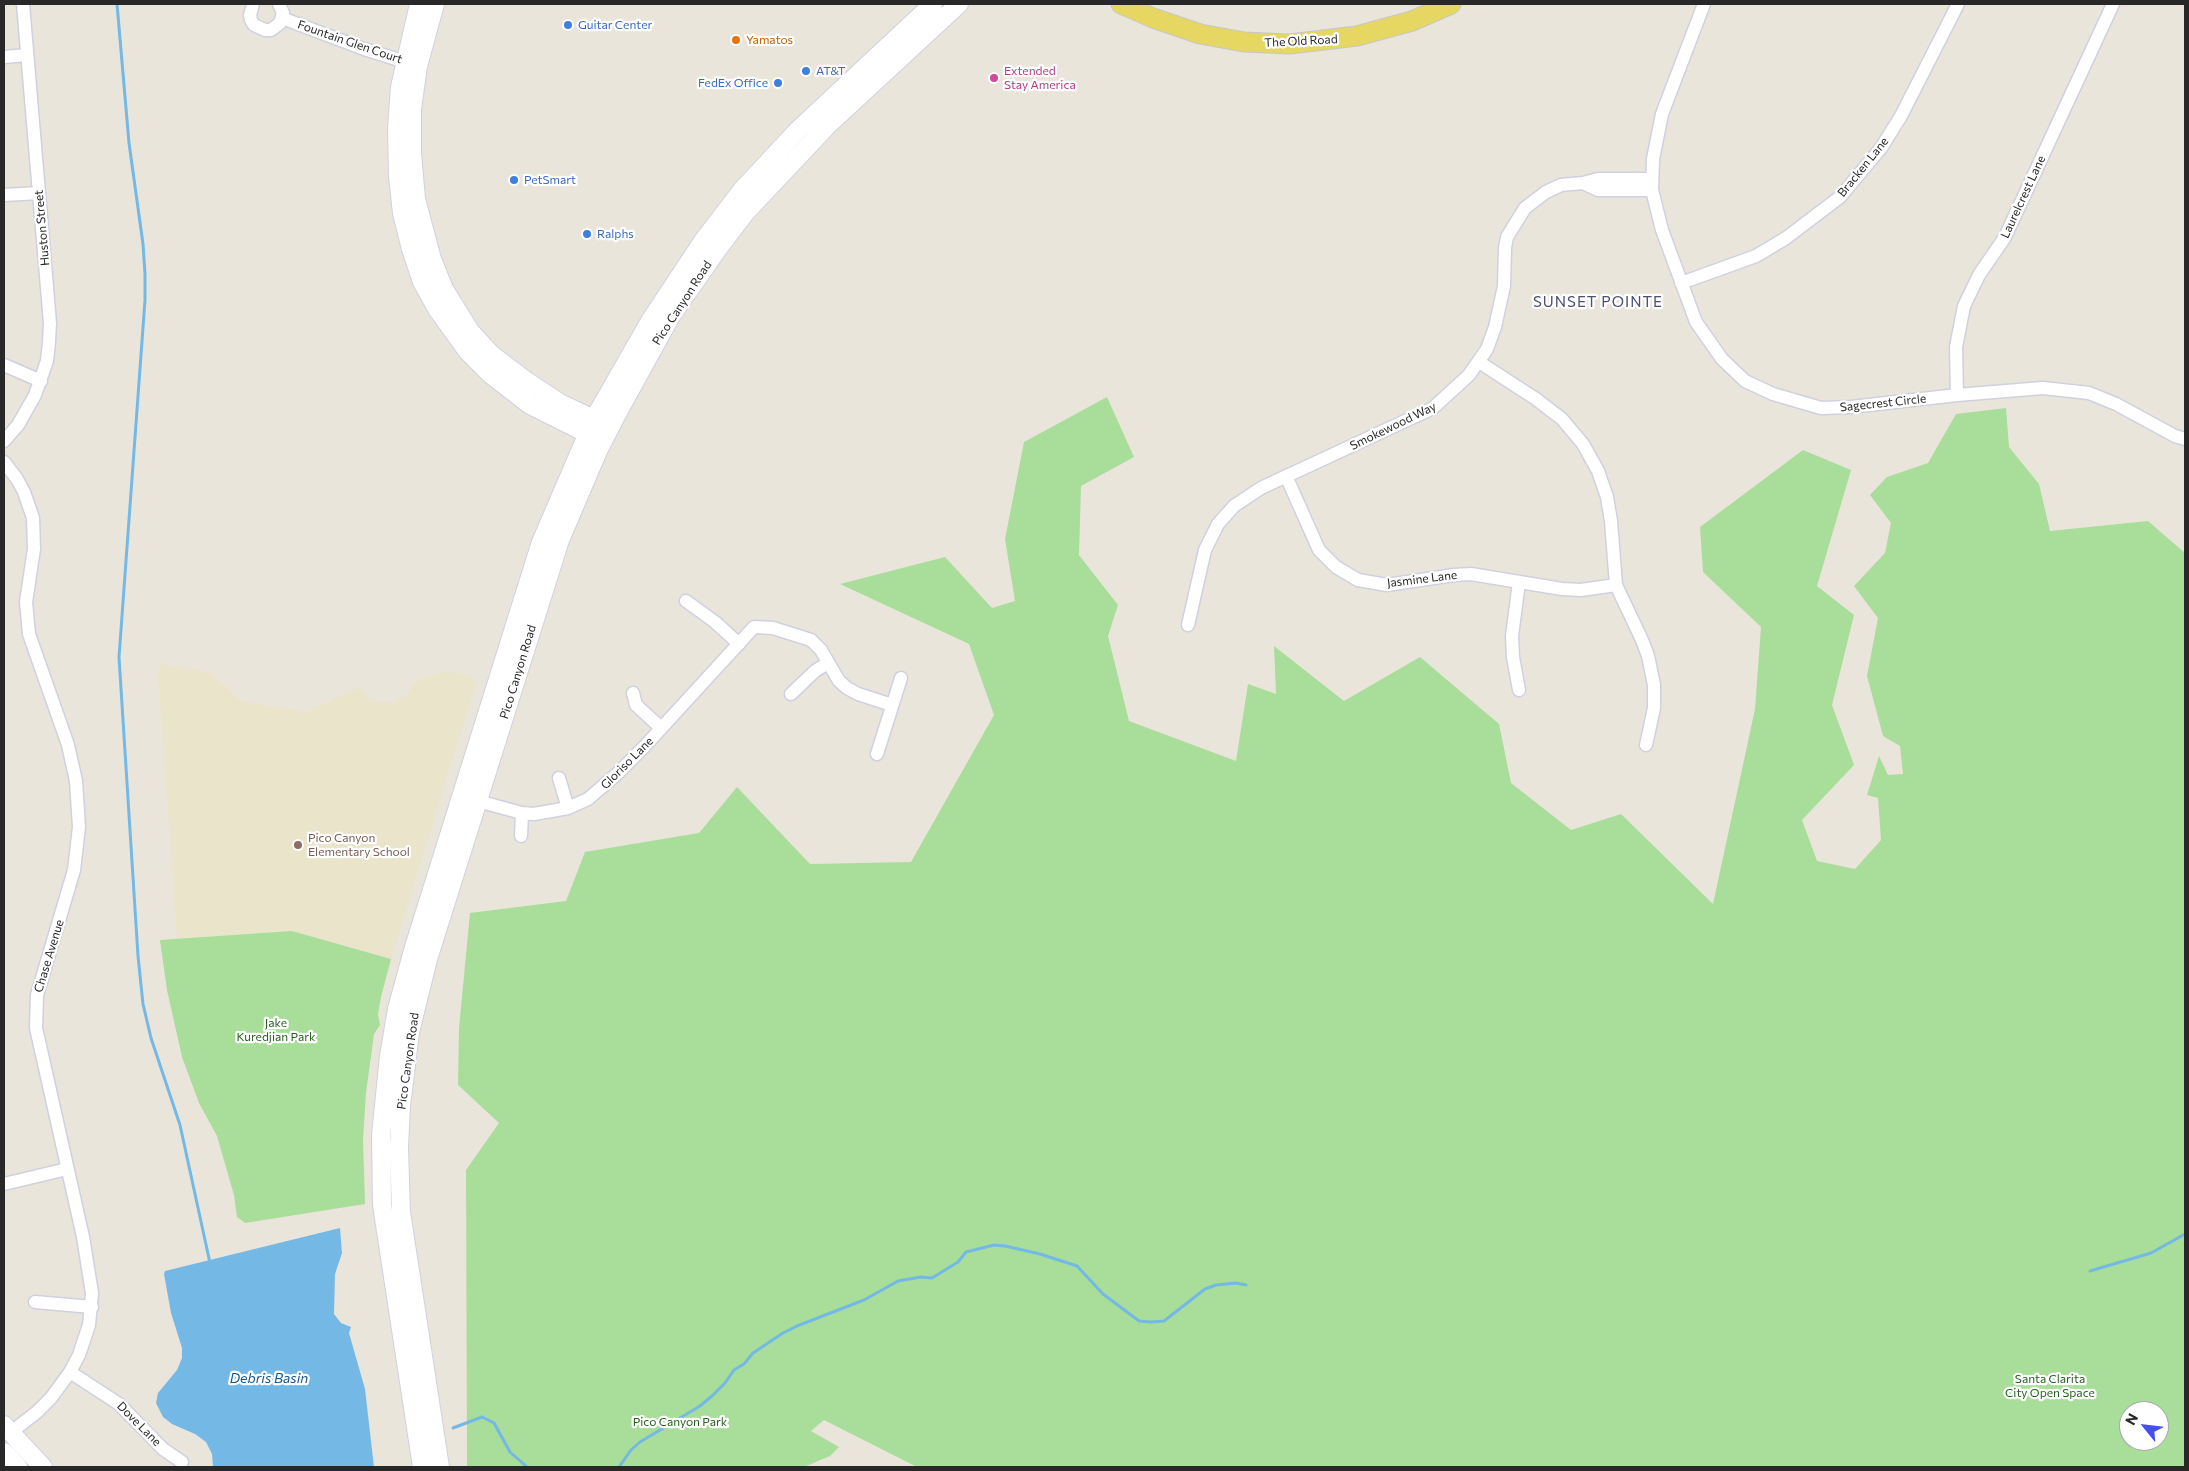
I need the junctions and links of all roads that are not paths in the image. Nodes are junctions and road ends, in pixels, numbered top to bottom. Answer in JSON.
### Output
{"nodes":[{"id":1,"x":23,"y":4,"type":"edge"},
{"id":2,"x":254,"y":4,"type":"edge"},
{"id":3,"x":280,"y":4,"type":"edge"},
{"id":4,"x":419,"y":4,"type":"edge"},
{"id":5,"x":435,"y":4,"type":"edge"},
{"id":6,"x":933,"y":4,"type":"edge"},
{"id":7,"x":960,"y":4,"type":"edge"},
{"id":8,"x":1121,"y":4,"type":"edge"},
{"id":9,"x":1451,"y":4,"type":"edge"},
{"id":10,"x":1704,"y":4,"type":"edge"},
{"id":11,"x":1958,"y":4,"type":"edge"},
{"id":12,"x":2112,"y":4,"type":"edge"},
{"id":13,"x":282,"y":18,"type":"junction"},
{"id":14,"x":27,"y":55,"type":"junction"},
{"id":15,"x":4,"y":57,"type":"edge"},
{"id":16,"x":411,"y":64,"type":"junction"},
{"id":17,"x":1652,"y":185,"type":"junction"},
{"id":18,"x":39,"y":193,"type":"junction"},
{"id":19,"x":4,"y":195,"type":"edge"},
{"id":20,"x":1681,"y":283,"type":"junction"},
{"id":21,"x":1479,"y":362,"type":"junction"},
{"id":22,"x":4,"y":365,"type":"edge"},
{"id":23,"x":41,"y":381,"type":"junction"},
{"id":24,"x":1957,"y":395,"type":"junction"},
{"id":25,"x":590,"y":427,"type":"junction"},
{"id":26,"x":607,"y":434,"type":"junction"},
{"id":27,"x":2185,"y":439,"type":"edge"},
{"id":28,"x":4,"y":441,"type":"edge"},
{"id":29,"x":4,"y":462,"type":"edge"},
{"id":30,"x":1286,"y":476,"type":"junction"},
{"id":31,"x":1519,"y":582,"type":"junction"},
{"id":32,"x":1616,"y":585,"type":"junction"},
{"id":33,"x":686,"y":601,"type":"dead end"},
{"id":34,"x":1188,"y":626,"type":"dead end"},
{"id":35,"x":739,"y":644,"type":"junction"},
{"id":36,"x":828,"y":663,"type":"junction"},
{"id":37,"x":901,"y":678,"type":"dead end"},
{"id":38,"x":1519,"y":690,"type":"dead end"},
{"id":39,"x":633,"y":693,"type":"dead end"},
{"id":40,"x":791,"y":694,"type":"dead end"},
{"id":41,"x":892,"y":705,"type":"junction"},
{"id":42,"x":661,"y":728,"type":"junction"},
{"id":43,"x":1646,"y":745,"type":"dead end"},
{"id":44,"x":878,"y":754,"type":"dead end"},
{"id":45,"x":559,"y":778,"type":"dead end"},
{"id":46,"x":468,"y":799,"type":"junction"},
{"id":47,"x":568,"y":808,"type":"junction"},
{"id":48,"x":522,"y":813,"type":"junction"},
{"id":49,"x":521,"y":836,"type":"dead end"},
{"id":50,"x":67,"y":1169,"type":"junction"},
{"id":51,"x":4,"y":1184,"type":"edge"},
{"id":52,"x":35,"y":1302,"type":"dead end"},
{"id":53,"x":92,"y":1307,"type":"junction"},
{"id":54,"x":70,"y":1372,"type":"junction"},
{"id":55,"x":6,"y":1432,"type":"edge"},
{"id":56,"x":4,"y":1452,"type":"edge"},
{"id":57,"x":182,"y":1462,"type":"dead end"},
{"id":58,"x":18,"y":1467,"type":"edge"},
{"id":59,"x":43,"y":1467,"type":"edge"},
{"id":60,"x":422,"y":1467,"type":"edge"},
{"id":61,"x":440,"y":1467,"type":"edge"}],
"edges":[{"from":1,"to":14,"type":"street","name":"Huston Street"},
{"from":2,"to":13,"type":"street","name":"Fountain Glen Court"},
{"from":3,"to":13,"type":"street","name":"Fountain Glen Court"},
{"from":4,"to":16,"type":"main road"},
{"from":5,"to":16,"type":"main road"},
{"from":6,"to":25,"type":"main road","name":"Pico Canyon Road"},
{"from":7,"to":26,"type":"main road","name":"Pico Canyon Road"},
{"from":8,"to":9,"type":"main road","name":"The Old Road"},
{"from":10,"to":17,"type":"street","name":"Sagecrest Circle"},
{"from":11,"to":20,"type":"street","name":"Bracken Lane"},
{"from":12,"to":24,"type":"street","name":"Laurelcrest Lane"},
{"from":13,"to":16,"type":"street","name":"Fountain Glen Court"},
{"from":14,"to":15,"type":"street"},
{"from":14,"to":18,"type":"street","name":"Huston Street"},
{"from":16,"to":25,"type":"main road"},
{"from":17,"to":20,"type":"street","name":"Sagecrest Circle"},
{"from":17,"to":21,"type":"street","name":"Smokewood Way"},
{"from":18,"to":19,"type":"street"},
{"from":18,"to":23,"type":"street","name":"Huston Street"},
{"from":20,"to":24,"type":"street","name":"Sagecrest Circle"},
{"from":21,"to":30,"type":"street","name":"Smokewood Way"},
{"from":21,"to":32,"type":"street"},
{"from":22,"to":23,"type":"street"},
{"from":23,"to":28,"type":"street","name":"Huston Street"},
{"from":24,"to":27,"type":"street","name":"Sagecrest Circle"},
{"from":25,"to":26,"type":"main road"},
{"from":25,"to":46,"type":"main road","name":"Pico Canyon Road"},
{"from":26,"to":46,"type":"main road","name":"Pico Canyon Road"},
{"from":29,"to":50,"type":"street","name":"Chase Avenue"},
{"from":30,"to":31,"type":"street","name":"Jasmine Lane"},
{"from":30,"to":34,"type":"street","name":"Smokewood Way"},
{"from":31,"to":32,"type":"street","name":"Jasmine Lane"},
{"from":31,"to":38,"type":"street"},
{"from":32,"to":43,"type":"street"},
{"from":33,"to":35,"type":"street"},
{"from":35,"to":36,"type":"street","name":"Gloriso Lane"},
{"from":35,"to":42,"type":"street","name":"Gloriso Lane"},
{"from":36,"to":40,"type":"street"},
{"from":36,"to":41,"type":"street"},
{"from":37,"to":41,"type":"street"},
{"from":39,"to":42,"type":"street"},
{"from":41,"to":44,"type":"street"},
{"from":42,"to":47,"type":"street","name":"Gloriso Lane"},
{"from":45,"to":47,"type":"street"},
{"from":46,"to":48,"type":"street","name":"Gloriso Lane"},
{"from":46,"to":60,"type":"main road","name":"Pico Canyon Road"},
{"from":46,"to":61,"type":"main road","name":"Pico Canyon Road"},
{"from":47,"to":48,"type":"street","name":"Gloriso Lane"},
{"from":48,"to":49,"type":"street"},
{"from":50,"to":51,"type":"street"},
{"from":50,"to":53,"type":"street","name":"Chase Avenue"},
{"from":52,"to":53,"type":"street"},
{"from":53,"to":54,"type":"street","name":"Chase Avenue"},
{"from":54,"to":55,"type":"street","name":"Chase Avenue"},
{"from":54,"to":57,"type":"street","name":"Dove Lane"},
{"from":55,"to":59,"type":"main road"},
{"from":56,"to":58,"type":"main road"}]}
